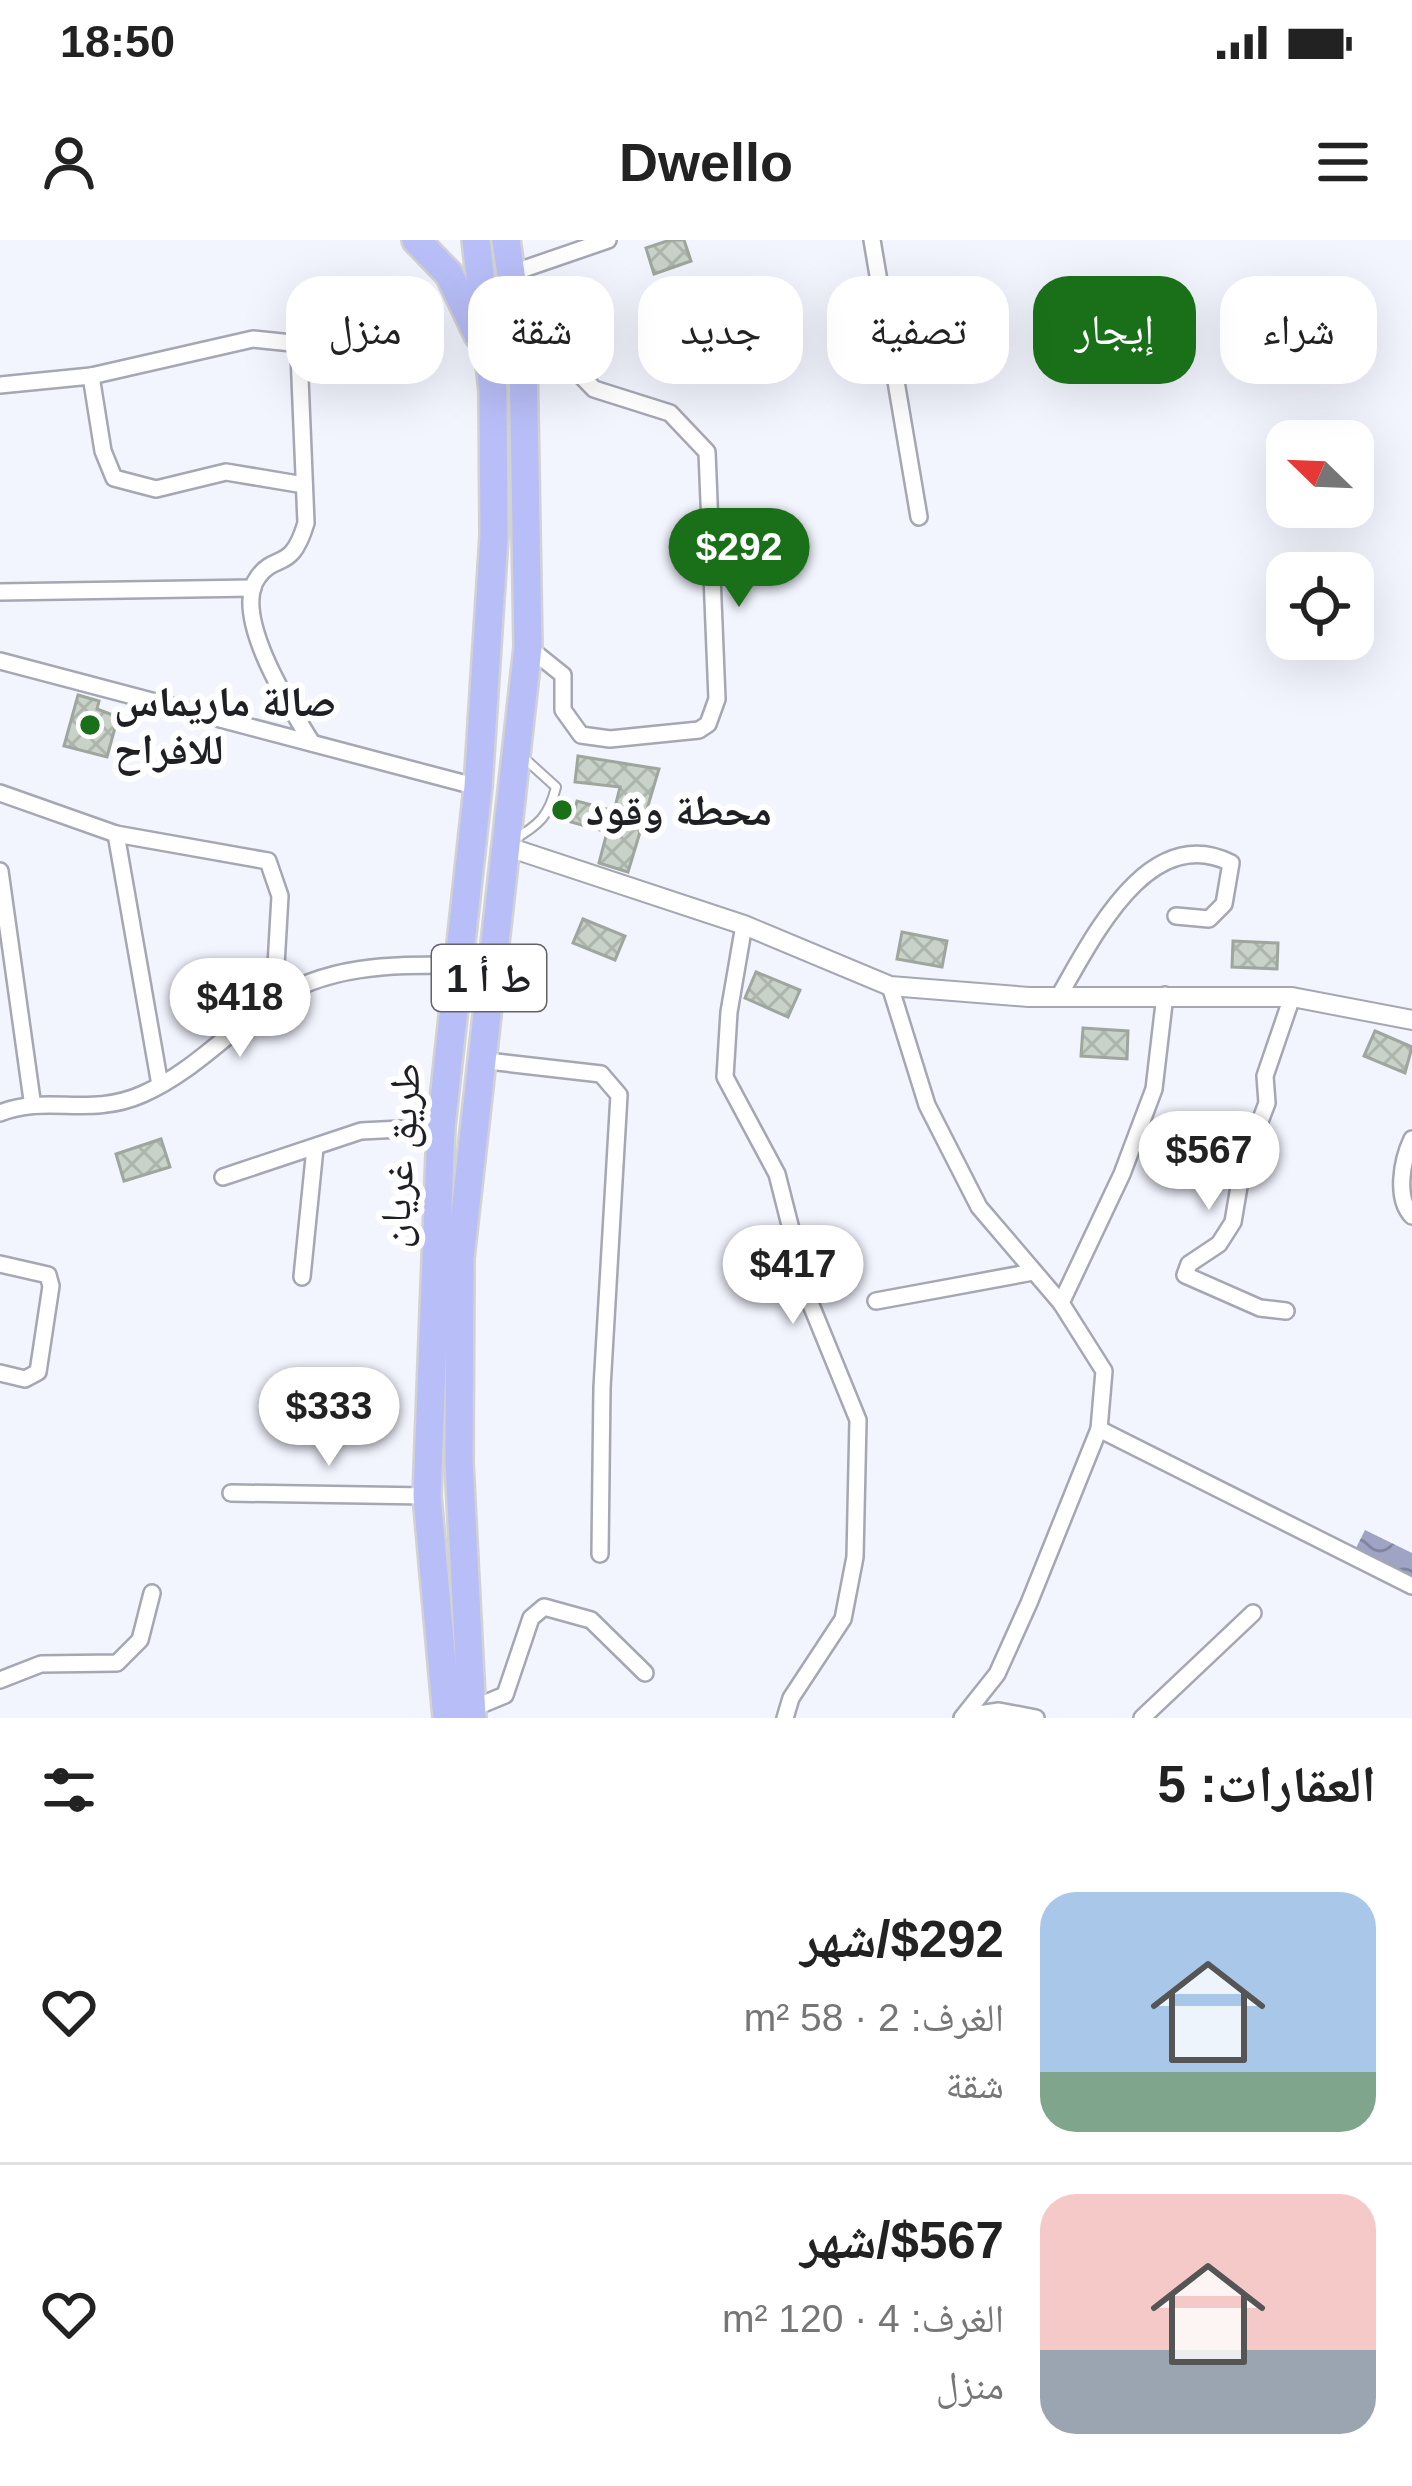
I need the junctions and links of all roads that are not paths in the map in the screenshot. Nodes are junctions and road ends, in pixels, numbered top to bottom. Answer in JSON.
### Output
{"nodes":[{"id":1,"x":416,"y":240,"type":"edge"},
{"id":2,"x":476,"y":240,"type":"edge"},
{"id":3,"x":506,"y":240,"type":"edge"},
{"id":4,"x":608,"y":240,"type":"edge"},
{"id":5,"x":872,"y":240,"type":"edge"},
{"id":6,"x":512,"y":273,"type":"junction"},
{"id":7,"x":512,"y":276,"type":"edge"},
{"id":8,"x":91,"y":376,"type":"junction"},
{"id":9,"x":524,"y":384,"type":"edge"},
{"id":10,"x":589,"y":384,"type":"edge"},
{"id":11,"x":0,"y":385,"type":"edge"},
{"id":12,"x":493,"y":391,"type":"junction"},
{"id":13,"x":304,"y":485,"type":"junction"},
{"id":14,"x":919,"y":517,"type":"dead end"},
{"id":15,"x":253,"y":588,"type":"junction"},
{"id":16,"x":0,"y":592,"type":"edge"},
{"id":17,"x":528,"y":647,"type":"junction"},
{"id":18,"x":0,"y":662,"type":"edge"},
{"id":19,"x":312,"y":743,"type":"junction"},
{"id":20,"x":512,"y":750,"type":"junction"},
{"id":21,"x":478,"y":787,"type":"junction"},
{"id":22,"x":0,"y":793,"type":"edge"},
{"id":23,"x":116,"y":834,"type":"junction"},
{"id":24,"x":505,"y":846,"type":"junction"},
{"id":25,"x":0,"y":871,"type":"edge"},
{"id":26,"x":1176,"y":916,"type":"dead end"},
{"id":27,"x":744,"y":925,"type":"junction"},
{"id":28,"x":458,"y":965,"type":"junction"},
{"id":29,"x":890,"y":986,"type":"junction"},
{"id":30,"x":1165,"y":995,"type":"junction"},
{"id":31,"x":1059,"y":996,"type":"junction"},
{"id":32,"x":1292,"y":997,"type":"junction"},
{"id":33,"x":274,"y":1000,"type":"junction"},
{"id":34,"x":1412,"y":1020,"type":"edge"},
{"id":35,"x":479,"y":1060,"type":"junction"},
{"id":36,"x":160,"y":1085,"type":"junction"},
{"id":37,"x":32,"y":1100,"type":"junction"},
{"id":38,"x":0,"y":1113,"type":"edge"},
{"id":39,"x":441,"y":1127,"type":"junction"},
{"id":40,"x":1412,"y":1139,"type":"edge"},
{"id":41,"x":315,"y":1148,"type":"junction"},
{"id":42,"x":223,"y":1177,"type":"dead end"},
{"id":43,"x":1412,"y":1216,"type":"edge"},
{"id":44,"x":0,"y":1264,"type":"edge"},
{"id":45,"x":1034,"y":1273,"type":"junction"},
{"id":46,"x":302,"y":1277,"type":"dead end"},
{"id":47,"x":876,"y":1301,"type":"dead end"},
{"id":48,"x":1060,"y":1303,"type":"junction"},
{"id":49,"x":1286,"y":1311,"type":"dead end"},
{"id":50,"x":0,"y":1373,"type":"edge"},
{"id":51,"x":1099,"y":1429,"type":"junction"},
{"id":52,"x":231,"y":1493,"type":"dead end"},
{"id":53,"x":427,"y":1496,"type":"junction"},
{"id":54,"x":600,"y":1555,"type":"dead end"},
{"id":55,"x":1412,"y":1586,"type":"edge"},
{"id":56,"x":152,"y":1593,"type":"dead end"},
{"id":57,"x":1252,"y":1613,"type":"dead end"},
{"id":58,"x":644,"y":1673,"type":"dead end"},
{"id":59,"x":0,"y":1680,"type":"edge"},
{"id":60,"x":463,"y":1715,"type":"edge"},
{"id":61,"x":964,"y":1717,"type":"edge"},
{"id":62,"x":785,"y":1718,"type":"edge"},
{"id":63,"x":1036,"y":1718,"type":"edge"},
{"id":64,"x":1142,"y":1718,"type":"edge"}],
"edges":[{"from":1,"to":12,"type":"highway"},
{"from":2,"to":12,"type":"highway","name":"طريق غريان","number":"ط أ 1"},
{"from":3,"to":6,"type":"highway","number":"ط أ 1"},
{"from":4,"to":6,"type":"street"},
{"from":5,"to":14,"type":"street"},
{"from":6,"to":7,"type":"highway","number":"ط أ 1"},
{"from":8,"to":11,"type":"street"},
{"from":8,"to":13,"type":"street"},
{"from":8,"to":13,"type":"street"},
{"from":9,"to":17,"type":"highway","number":"ط أ 1"},
{"from":10,"to":17,"type":"street"},
{"from":12,"to":21,"type":"highway","name":"طريق غريان","number":"ط أ 1"},
{"from":13,"to":15,"type":"street"},
{"from":15,"to":16,"type":"street"},
{"from":15,"to":19,"type":"street"},
{"from":17,"to":20,"type":"highway","number":"ط أ 1"},
{"from":18,"to":19,"type":"street"},
{"from":19,"to":21,"type":"street"},
{"from":20,"to":24,"type":"highway","number":"ط أ 1"},
{"from":20,"to":24,"type":"lane"},
{"from":21,"to":28,"type":"highway","name":"طريق غريان","number":"ط أ 1"},
{"from":22,"to":23,"type":"street"},
{"from":23,"to":33,"type":"street"},
{"from":23,"to":36,"type":"street"},
{"from":24,"to":27,"type":"street"},
{"from":24,"to":35,"type":"highway","number":"ط أ 1"},
{"from":25,"to":37,"type":"street"},
{"from":26,"to":31,"type":"street"},
{"from":27,"to":29,"type":"street"},
{"from":27,"to":62,"type":"street"},
{"from":28,"to":33,"type":"street"},
{"from":28,"to":39,"type":"highway","name":"طريق غريان","number":"ط أ 1"},
{"from":29,"to":31,"type":"street"},
{"from":29,"to":45,"type":"street"},
{"from":30,"to":31,"type":"street"},
{"from":30,"to":32,"type":"street"},
{"from":30,"to":48,"type":"street"},
{"from":32,"to":34,"type":"street"},
{"from":32,"to":49,"type":"street"},
{"from":33,"to":36,"type":"street"},
{"from":35,"to":54,"type":"street"},
{"from":35,"to":60,"type":"highway","number":"ط أ 1"},
{"from":36,"to":37,"type":"street"},
{"from":37,"to":38,"type":"street"},
{"from":39,"to":41,"type":"street"},
{"from":39,"to":53,"type":"highway","name":"طريق غريان","number":"ط أ 1"},
{"from":40,"to":43,"type":"street"},
{"from":41,"to":42,"type":"street"},
{"from":41,"to":46,"type":"street"},
{"from":44,"to":50,"type":"street"},
{"from":45,"to":47,"type":"street"},
{"from":45,"to":48,"type":"street"},
{"from":48,"to":51,"type":"street"},
{"from":51,"to":55,"type":"street"},
{"from":51,"to":61,"type":"street"},
{"from":52,"to":53,"type":"street"},
{"from":53,"to":60,"type":"highway","name":"طريق غريان","number":"ط أ 1"},
{"from":56,"to":59,"type":"street"},
{"from":57,"to":64,"type":"street"},
{"from":58,"to":60,"type":"street"},
{"from":61,"to":63,"type":"street"}]}
